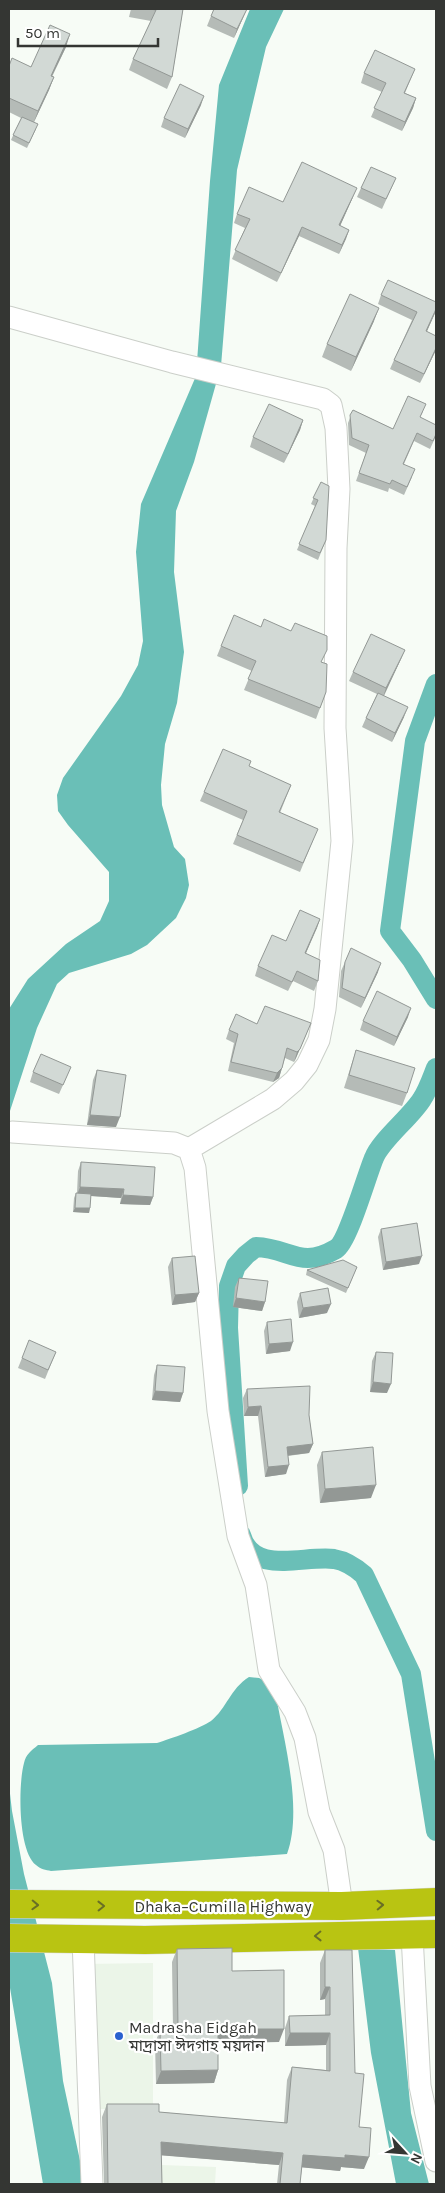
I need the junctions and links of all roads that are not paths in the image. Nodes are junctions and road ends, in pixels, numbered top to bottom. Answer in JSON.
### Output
{"nodes":[{"id":1,"x":9,"y":317,"type":"edge"},
{"id":2,"x":12,"y":1132,"type":"dead end"},
{"id":3,"x":190,"y":1150,"type":"junction"},
{"id":4,"x":436,"y":1902,"type":"edge"},
{"id":5,"x":9,"y":1904,"type":"edge"},
{"id":6,"x":342,"y":1906,"type":"junction"},
{"id":7,"x":424,"y":1934,"type":"edge"},
{"id":8,"x":9,"y":1938,"type":"edge"},
{"id":9,"x":71,"y":1938,"type":"junction"},
{"id":10,"x":436,"y":2161,"type":"edge"},
{"id":11,"x":92,"y":2184,"type":"edge"}],
"edges":[{"from":1,"to":3,"type":"street"},
{"from":2,"to":3,"type":"street"},
{"from":3,"to":6,"type":"street"},
{"from":6,"to":4,"type":"highway","name":"Dhaka–Cumilla Highway","one_way":true},
{"from":5,"to":6,"type":"highway","name":"Dhaka–Cumilla Highway","one_way":true},
{"from":7,"to":9,"type":"highway","name":"Dhaka–Cumilla Highway","one_way":true},
{"from":7,"to":10,"type":"street"},
{"from":8,"to":9,"type":"highway","name":"Dhaka–Cumilla Highway"},
{"from":9,"to":11,"type":"street"}]}
